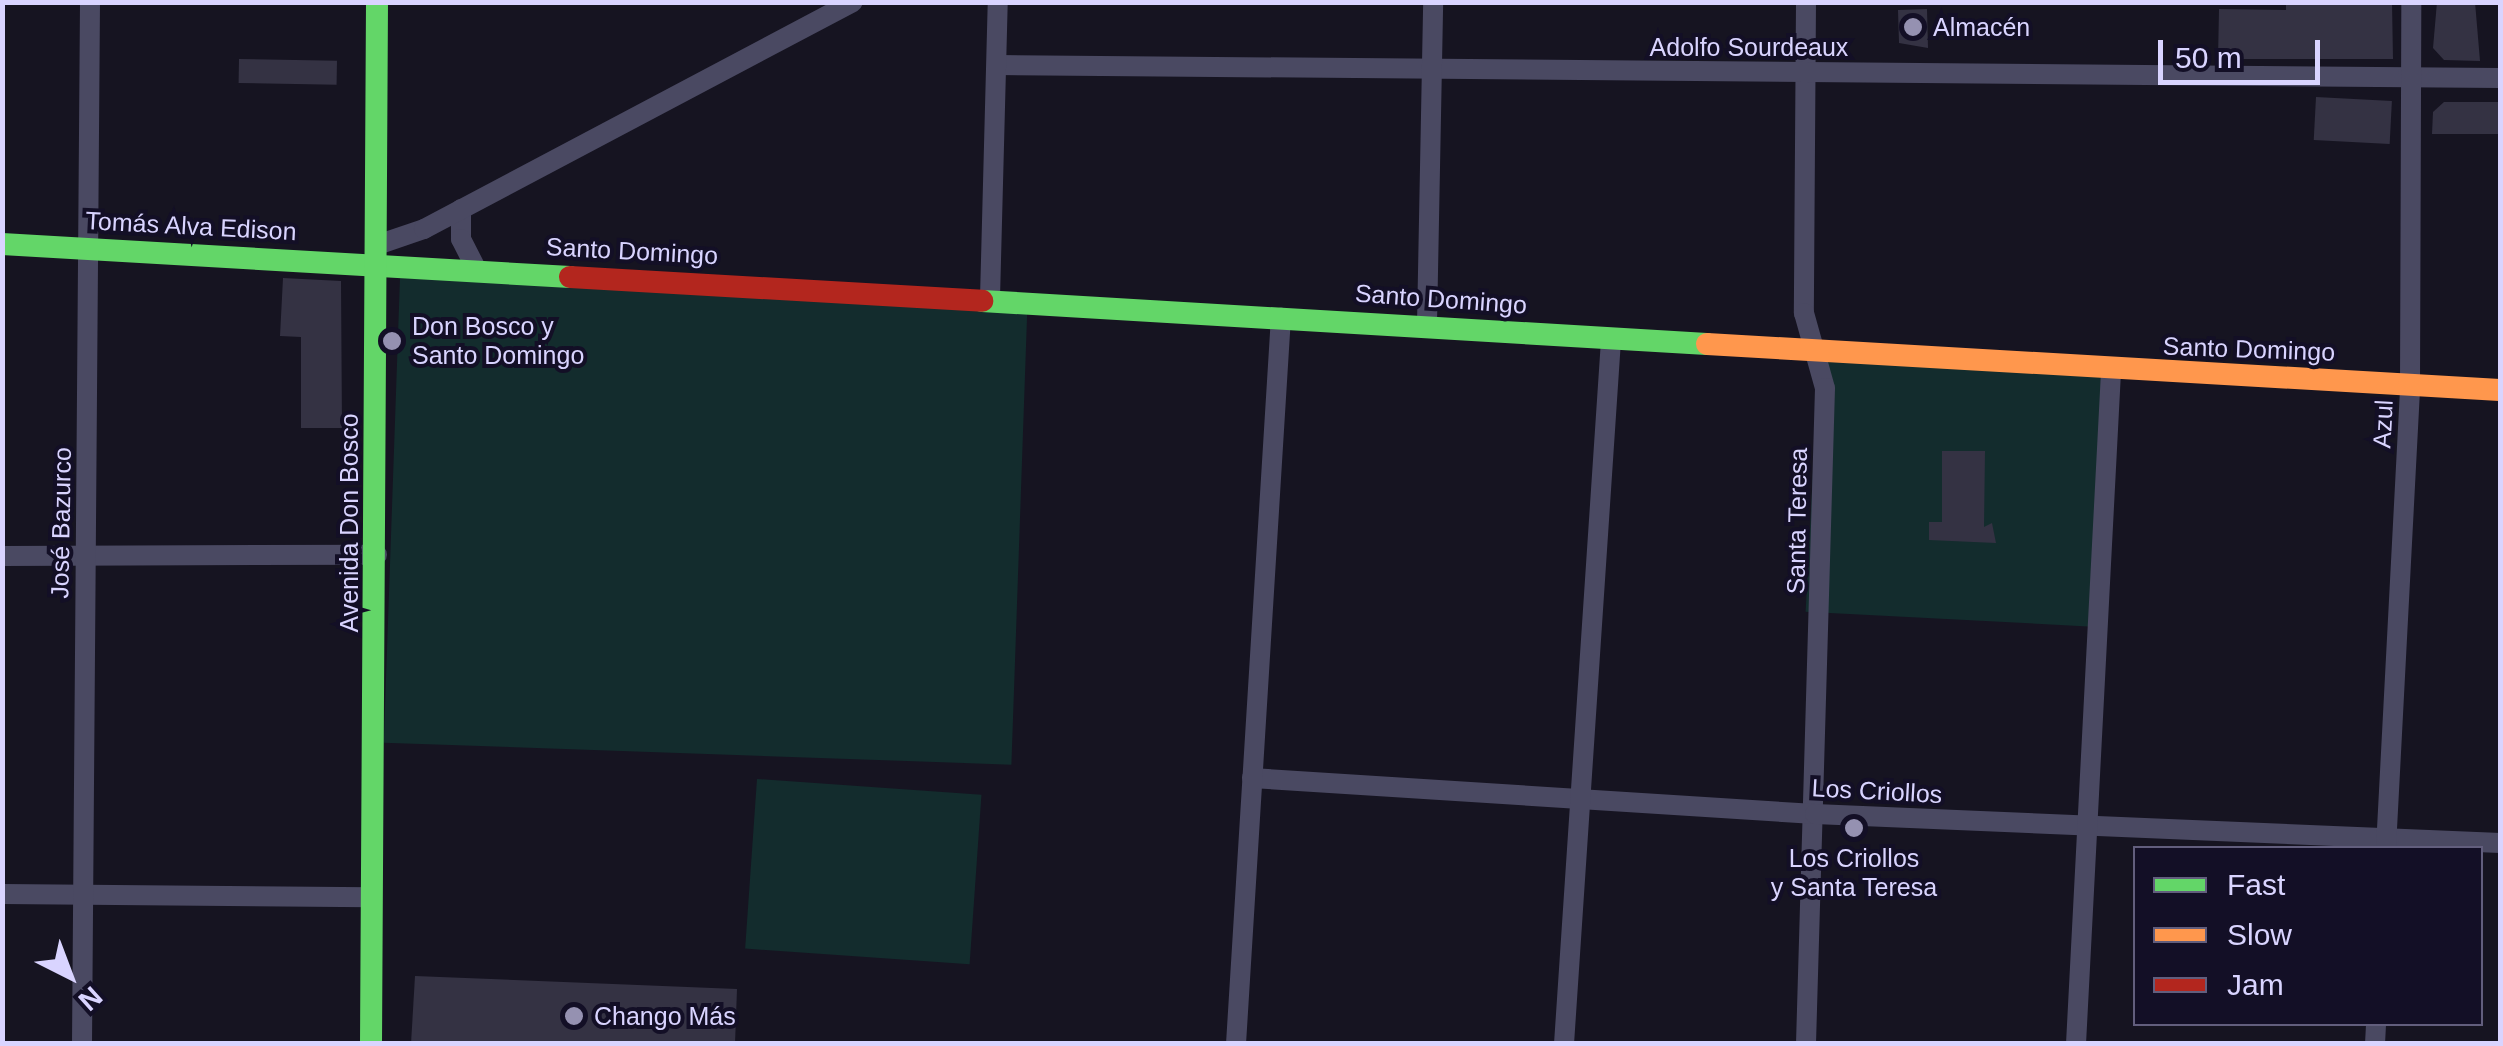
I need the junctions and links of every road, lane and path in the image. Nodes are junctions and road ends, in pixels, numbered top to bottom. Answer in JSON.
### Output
{"nodes":[{"id":1,"x":90,"y":2,"type":"edge"},
{"id":2,"x":377,"y":2,"type":"edge"},
{"id":3,"x":852,"y":2,"type":"edge"},
{"id":4,"x":998,"y":2,"type":"edge"},
{"id":5,"x":1433,"y":2,"type":"edge"},
{"id":6,"x":1806,"y":2,"type":"edge"},
{"id":7,"x":2411,"y":2,"type":"edge"},
{"id":8,"x":998,"y":64,"type":"junction"},
{"id":9,"x":1433,"y":72,"type":"junction"},
{"id":10,"x":1805,"y":72,"type":"junction"},
{"id":11,"x":2410,"y":77,"type":"junction"},
{"id":12,"x":2500,"y":78,"type":"edge"},
{"id":13,"x":461,"y":210,"type":"junction"},
{"id":14,"x":2,"y":244,"type":"edge"},
{"id":15,"x":89,"y":248,"type":"junction"},
{"id":16,"x":378,"y":254,"type":"junction"},
{"id":17,"x":476,"y":269,"type":"junction"},
{"id":18,"x":990,"y":298,"type":"junction"},
{"id":19,"x":1282,"y":317,"type":"junction"},
{"id":20,"x":1427,"y":324,"type":"junction"},
{"id":21,"x":1612,"y":340,"type":"junction"},
{"id":22,"x":1819,"y":356,"type":"junction"},
{"id":23,"x":2111,"y":372,"type":"junction"},
{"id":24,"x":2410,"y":383,"type":"junction"},
{"id":25,"x":2500,"y":390,"type":"edge"},
{"id":26,"x":86,"y":555,"type":"junction"},
{"id":27,"x":377,"y":555,"type":"junction"},
{"id":28,"x":2,"y":556,"type":"edge"},
{"id":29,"x":1252,"y":778,"type":"junction"},
{"id":30,"x":1579,"y":798,"type":"junction"},
{"id":31,"x":1815,"y":814,"type":"junction"},
{"id":32,"x":2088,"y":826,"type":"junction"},
{"id":33,"x":2386,"y":843,"type":"edge"},
{"id":34,"x":2500,"y":843,"type":"edge"},
{"id":35,"x":2,"y":894,"type":"edge"},
{"id":36,"x":84,"y":895,"type":"junction"},
{"id":37,"x":370,"y":897,"type":"junction"},
{"id":38,"x":82,"y":1044,"type":"edge"},
{"id":39,"x":371,"y":1044,"type":"edge"},
{"id":40,"x":1236,"y":1044,"type":"edge"},
{"id":41,"x":1564,"y":1044,"type":"edge"},
{"id":42,"x":1806,"y":1044,"type":"edge"},
{"id":43,"x":2076,"y":1044,"type":"edge"}],
"edges":[{"from":1,"to":15,"type":"street","name":"José Bazurco"},
{"from":2,"to":16,"type":"street","name":"Avenida Don Bosco"},
{"from":3,"to":13,"type":"street"},
{"from":4,"to":8,"type":"street"},
{"from":5,"to":9,"type":"street"},
{"from":6,"to":10,"type":"street","name":"Santa Teresa"},
{"from":7,"to":11,"type":"street","name":"Azul"},
{"from":8,"to":9,"type":"street","name":"Adolfo Sourdeaux"},
{"from":8,"to":18,"type":"street"},
{"from":9,"to":10,"type":"street","name":"Adolfo Sourdeaux"},
{"from":9,"to":20,"type":"street"},
{"from":10,"to":11,"type":"street","name":"Adolfo Sourdeaux"},
{"from":10,"to":22,"type":"street","name":"Santa Teresa"},
{"from":11,"to":12,"type":"street","name":"Adolfo Sourdeaux"},
{"from":11,"to":24,"type":"street","name":"Azul"},
{"from":13,"to":16,"type":"street"},
{"from":13,"to":17,"type":"street"},
{"from":14,"to":15,"type":"street","name":"Tomás Alva Edison"},
{"from":15,"to":16,"type":"street","name":"Tomás Alva Edison"},
{"from":15,"to":26,"type":"street","name":"José Bazurco"},
{"from":16,"to":17,"type":"street","name":"Santo Domingo"},
{"from":16,"to":27,"type":"street","name":"Avenida Don Bosco"},
{"from":17,"to":18,"type":"street","name":"Santo Domingo"},
{"from":18,"to":19,"type":"street","name":"Santo Domingo"},
{"from":19,"to":20,"type":"street","name":"Santo Domingo"},
{"from":19,"to":29,"type":"street"},
{"from":20,"to":21,"type":"street","name":"Santo Domingo"},
{"from":21,"to":22,"type":"street","name":"Santo Domingo"},
{"from":21,"to":30,"type":"street"},
{"from":22,"to":23,"type":"street","name":"Santo Domingo"},
{"from":22,"to":31,"type":"street","name":"Santa Teresa"},
{"from":23,"to":24,"type":"street","name":"Santo Domingo"},
{"from":23,"to":32,"type":"street"},
{"from":24,"to":25,"type":"street","name":"Santo Domingo"},
{"from":24,"to":33,"type":"street","name":"Azul"},
{"from":26,"to":27,"type":"street"},
{"from":26,"to":28,"type":"street"},
{"from":26,"to":36,"type":"street","name":"José Bazurco"},
{"from":27,"to":37,"type":"street","name":"Avenida Don Bosco"},
{"from":29,"to":30,"type":"street","name":"Los Criollos"},
{"from":29,"to":40,"type":"street"},
{"from":30,"to":31,"type":"street","name":"Los Criollos"},
{"from":30,"to":41,"type":"street"},
{"from":31,"to":32,"type":"street","name":"Los Criollos"},
{"from":31,"to":42,"type":"street","name":"Santa Teresa"},
{"from":32,"to":33,"type":"street","name":"Los Criollos"},
{"from":32,"to":43,"type":"street"},
{"from":33,"to":34,"type":"street","name":"Los Criollos"},
{"from":35,"to":36,"type":"street"},
{"from":36,"to":37,"type":"street"},
{"from":36,"to":38,"type":"street","name":"José Bazurco"},
{"from":37,"to":39,"type":"street","name":"Avenida Don Bosco"}]}
